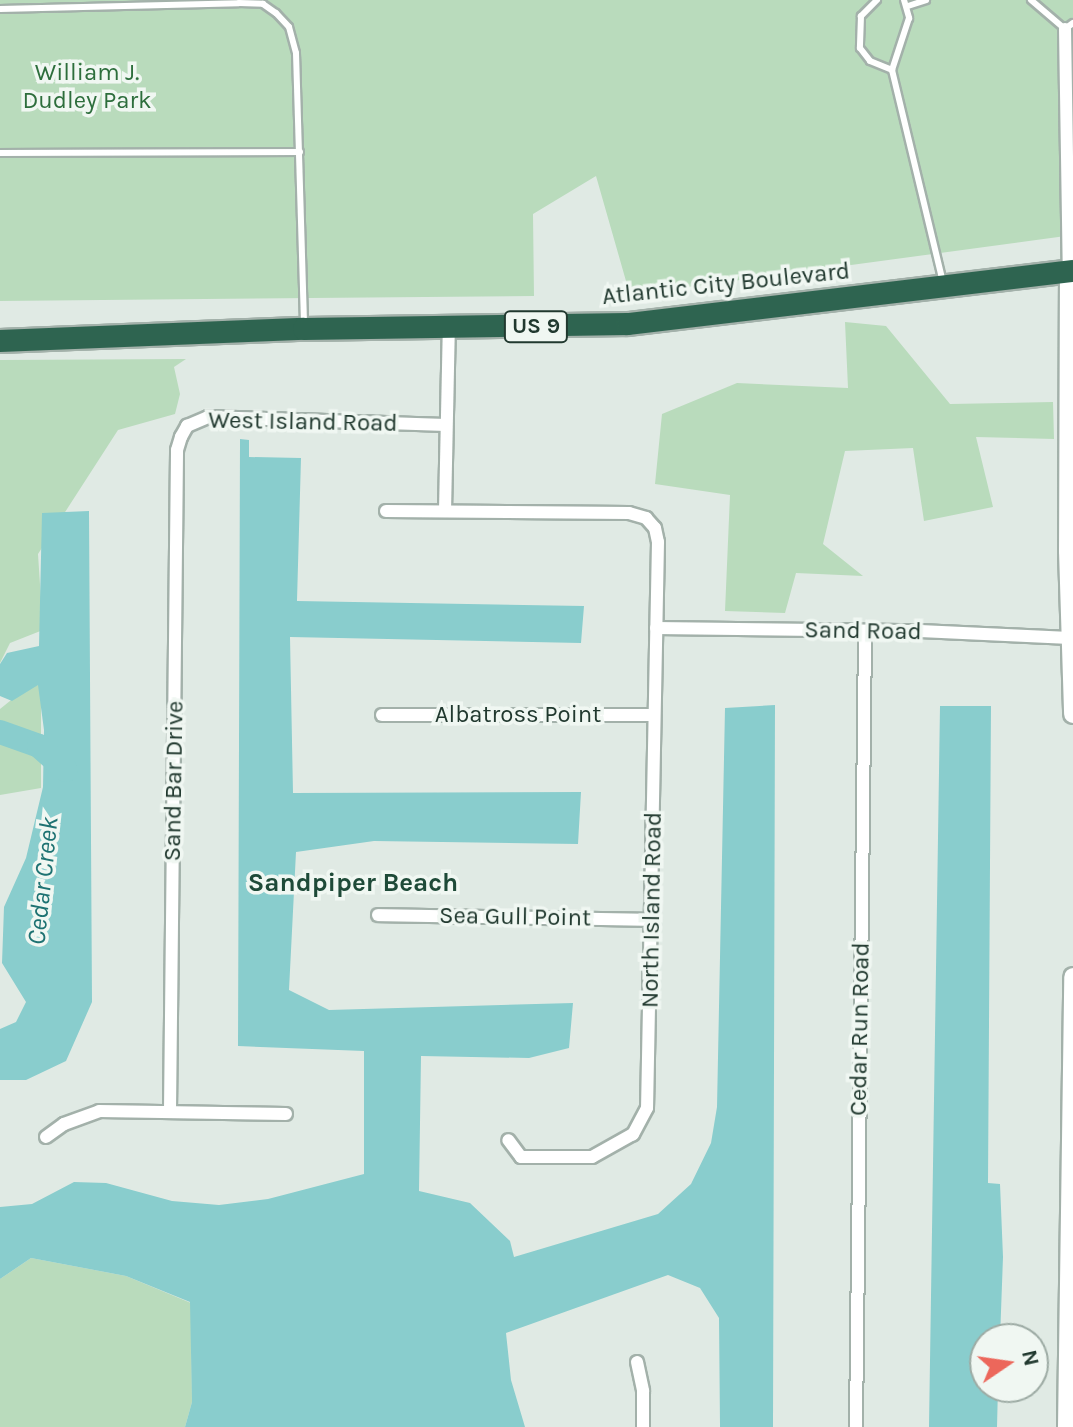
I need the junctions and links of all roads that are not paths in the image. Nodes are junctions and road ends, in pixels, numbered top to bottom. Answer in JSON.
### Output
{"nodes":[{"id":1,"x":877,"y":0,"type":"edge"},
{"id":2,"x":926,"y":0,"type":"edge"},
{"id":3,"x":1031,"y":0,"type":"edge"},
{"id":4,"x":906,"y":3,"type":"edge"},
{"id":5,"x":0,"y":9,"type":"edge"},
{"id":6,"x":1069,"y":26,"type":"edge"},
{"id":7,"x":892,"y":70,"type":"junction"},
{"id":8,"x":300,"y":152,"type":"junction"},
{"id":9,"x":0,"y":153,"type":"edge"},
{"id":10,"x":1071,"y":271,"type":"edge"},
{"id":11,"x":944,"y":285,"type":"junction"},
{"id":12,"x":449,"y":327,"type":"junction"},
{"id":13,"x":304,"y":329,"type":"junction"},
{"id":14,"x":0,"y":341,"type":"edge"},
{"id":15,"x":446,"y":425,"type":"junction"},
{"id":16,"x":177,"y":450,"type":"joint"},
{"id":17,"x":386,"y":511,"type":"dead end"},
{"id":18,"x":445,"y":511,"type":"junction"},
{"id":19,"x":656,"y":628,"type":"junction"},
{"id":20,"x":865,"y":631,"type":"junction"},
{"id":21,"x":1070,"y":638,"type":"junction"},
{"id":22,"x":1073,"y":714,"type":"edge"},
{"id":23,"x":382,"y":715,"type":"dead end"},
{"id":24,"x":653,"y":715,"type":"junction"},
{"id":25,"x":378,"y":915,"type":"dead end"},
{"id":26,"x":652,"y":920,"type":"junction"},
{"id":27,"x":1073,"y":977,"type":"edge"},
{"id":28,"x":170,"y":1111,"type":"junction"},
{"id":29,"x":286,"y":1114,"type":"dead end"},
{"id":30,"x":46,"y":1137,"type":"dead end"},
{"id":31,"x":508,"y":1140,"type":"dead end"},
{"id":32,"x":637,"y":1362,"type":"dead end"},
{"id":33,"x":643,"y":1427,"type":"edge"},
{"id":34,"x":856,"y":1427,"type":"edge"},
{"id":35,"x":1067,"y":1427,"type":"edge"}],
"edges":[{"from":1,"to":7,"type":"lane"},
{"from":2,"to":4,"type":"lane"},
{"from":3,"to":6,"type":"lane"},
{"from":4,"to":7,"type":"lane"},
{"from":5,"to":8,"type":"lane"},
{"from":6,"to":10,"type":"street"},
{"from":7,"to":11,"type":"lane"},
{"from":8,"to":9,"type":"lane"},
{"from":8,"to":13,"type":"lane"},
{"from":10,"to":11,"type":"highway","name":"Atlantic City Boulevard","number":"US 9"},
{"from":10,"to":21,"type":"main road"},
{"from":11,"to":12,"type":"highway","name":"Atlantic City Boulevard","number":"US 9"},
{"from":12,"to":13,"type":"highway","name":"Atlantic City Boulevard","number":"US 9"},
{"from":12,"to":15,"type":"street"},
{"from":13,"to":14,"type":"highway","name":"Atlantic City Boulevard","number":"US 9"},
{"from":15,"to":16,"type":"street","name":"West Island Road"},
{"from":15,"to":18,"type":"street"},
{"from":16,"to":28,"type":"street","name":"Sand Bar Drive"},
{"from":17,"to":18,"type":"street"},
{"from":18,"to":19,"type":"street","name":"North Island Road"},
{"from":19,"to":20,"type":"street","name":"Sand Road"},
{"from":19,"to":24,"type":"street","name":"North Island Road"},
{"from":20,"to":21,"type":"street","name":"Sand Road"},
{"from":20,"to":34,"type":"street","name":"Cedar Run Road"},
{"from":21,"to":22,"type":"main road"},
{"from":23,"to":24,"type":"street","name":"Albatross Point"},
{"from":24,"to":26,"type":"street","name":"North Island Road"},
{"from":25,"to":26,"type":"street","name":"Sea Gull Point"},
{"from":26,"to":31,"type":"street","name":"North Island Road"},
{"from":27,"to":35,"type":"main road"},
{"from":28,"to":29,"type":"street"},
{"from":28,"to":30,"type":"street"},
{"from":32,"to":33,"type":"street"}]}
